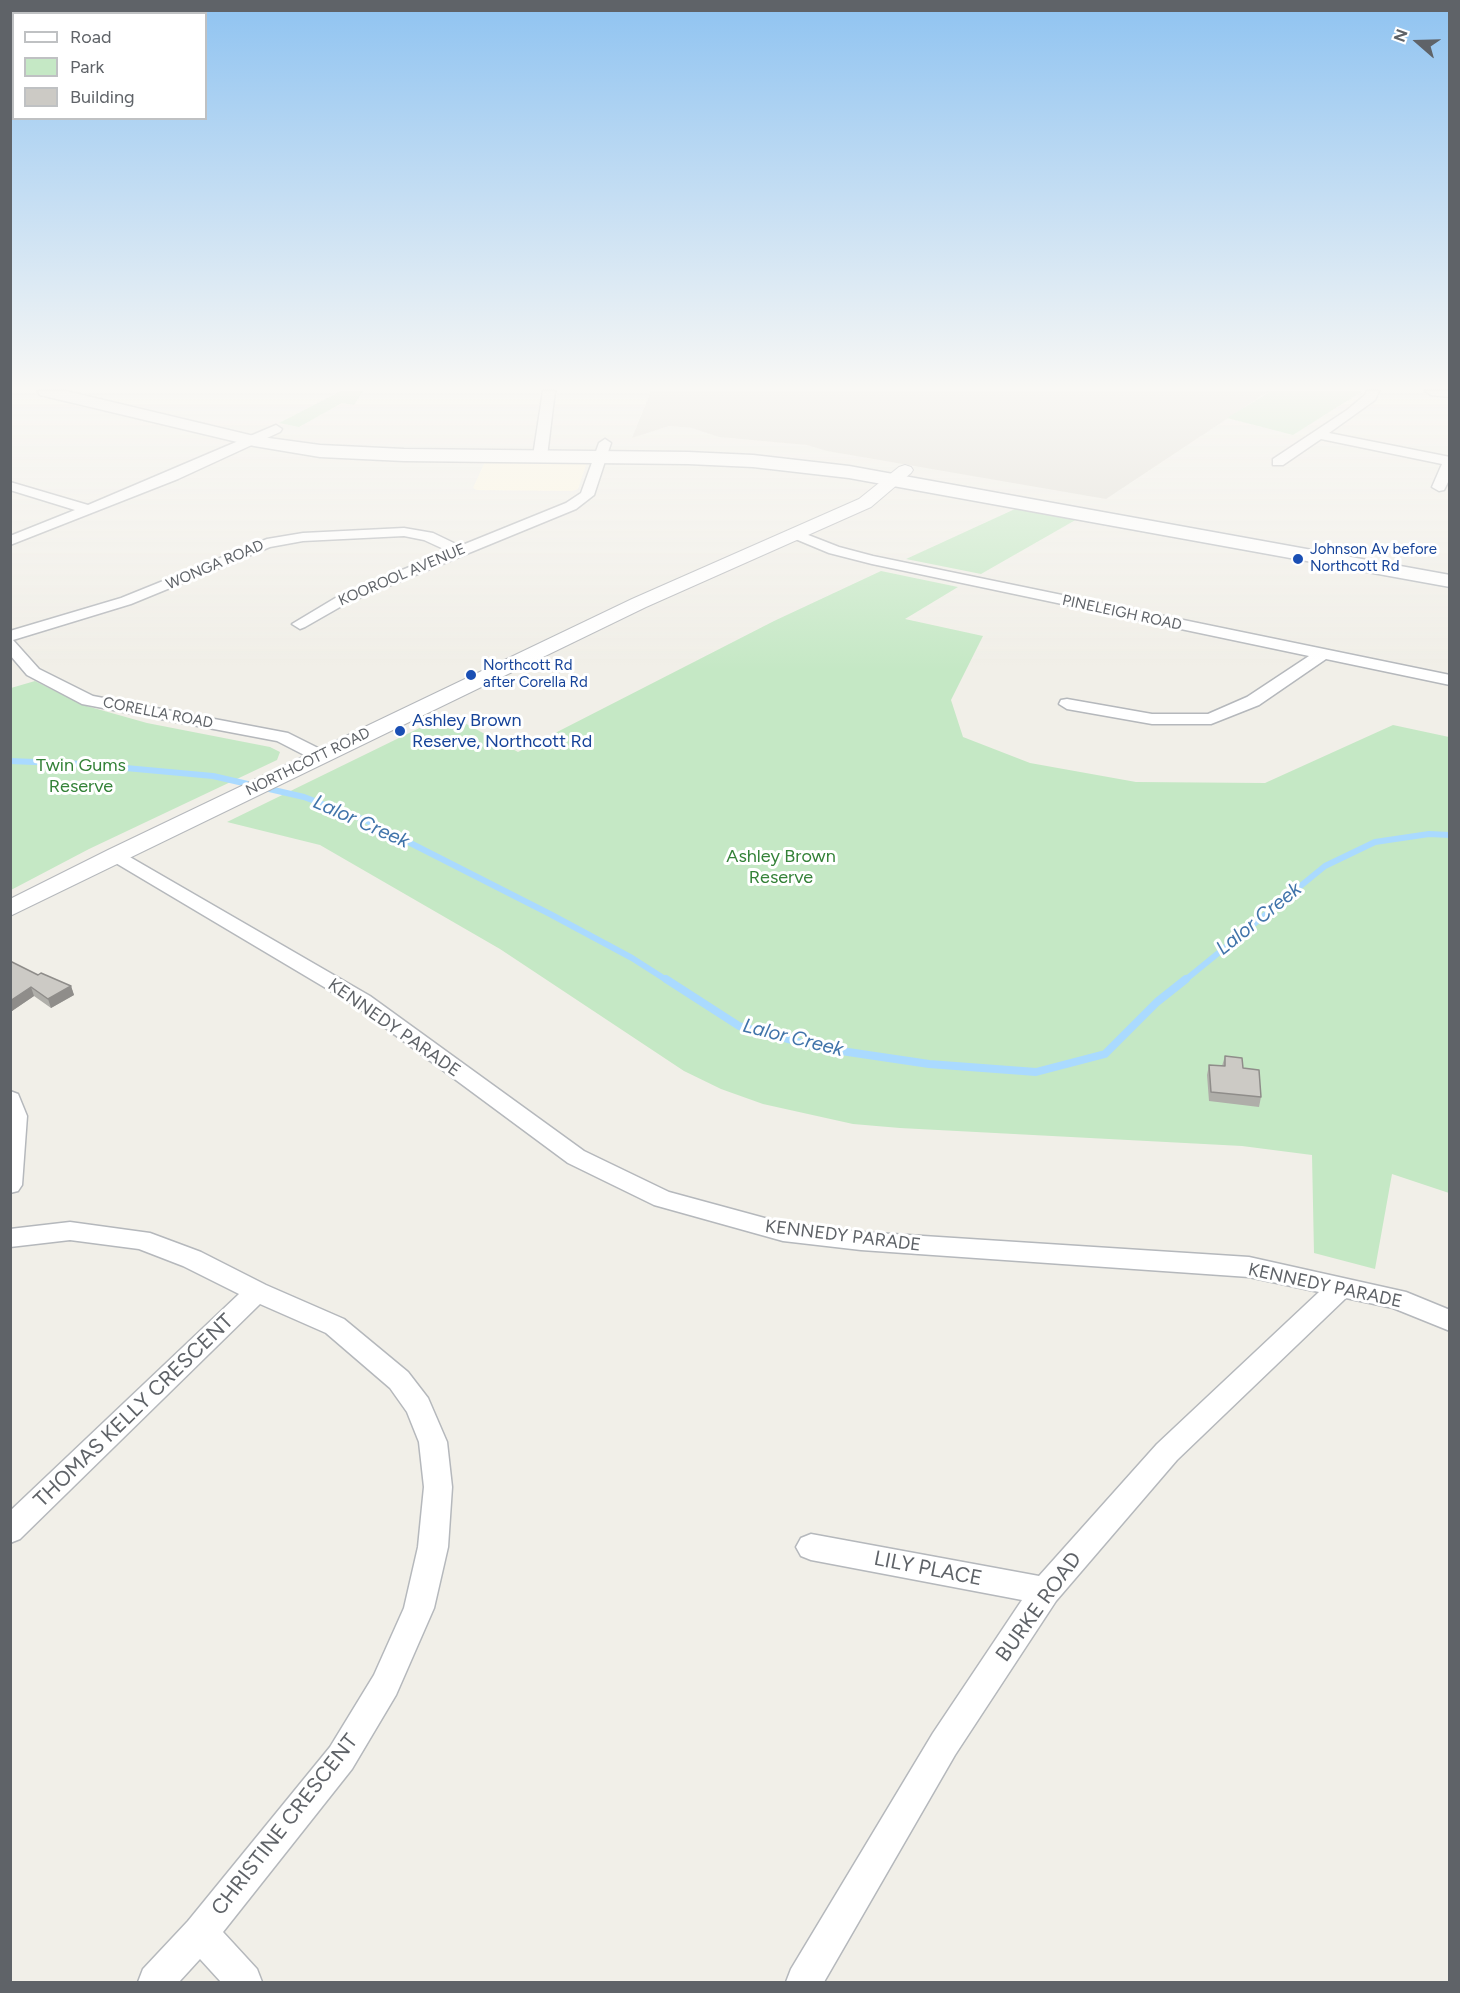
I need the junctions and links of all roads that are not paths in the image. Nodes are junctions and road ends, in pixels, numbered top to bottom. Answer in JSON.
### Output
{"nodes":[{"id":1,"x":152,"y":484,"type":"edge"},
{"id":2,"x":591,"y":484,"type":"edge"},
{"id":3,"x":881,"y":484,"type":"edge"},
{"id":4,"x":947,"y":484,"type":"edge"},
{"id":5,"x":953,"y":484,"type":"edge"},
{"id":6,"x":1440,"y":484,"type":"edge"},
{"id":7,"x":10,"y":486,"type":"edge"},
{"id":8,"x":1439,"y":487,"type":"dead end"},
{"id":9,"x":90,"y":510,"type":"junction"},
{"id":10,"x":798,"y":535,"type":"junction"},
{"id":11,"x":10,"y":541,"type":"edge"},
{"id":12,"x":458,"y":551,"type":"junction"},
{"id":13,"x":1449,"y":570,"type":"edge"},
{"id":14,"x":1449,"y":581,"type":"edge"},
{"id":15,"x":300,"y":624,"type":"dead end"},
{"id":16,"x":10,"y":636,"type":"edge"},
{"id":17,"x":10,"y":644,"type":"edge"},
{"id":18,"x":1321,"y":655,"type":"junction"},
{"id":19,"x":1449,"y":680,"type":"edge"},
{"id":20,"x":1067,"y":704,"type":"dead end"},
{"id":21,"x":320,"y":756,"type":"junction"},
{"id":22,"x":116,"y":855,"type":"junction"},
{"id":23,"x":10,"y":909,"type":"edge"},
{"id":24,"x":10,"y":1099,"type":"edge"},
{"id":25,"x":10,"y":1185,"type":"edge"},
{"id":26,"x":10,"y":1238,"type":"edge"},
{"id":27,"x":1342,"y":1286,"type":"junction"},
{"id":28,"x":256,"y":1292,"type":"junction"},
{"id":29,"x":1449,"y":1321,"type":"edge"},
{"id":30,"x":10,"y":1530,"type":"edge"},
{"id":31,"x":810,"y":1547,"type":"dead end"},
{"id":32,"x":1045,"y":1592,"type":"junction"},
{"id":33,"x":200,"y":1933,"type":"junction"},
{"id":34,"x":156,"y":1983,"type":"edge"},
{"id":35,"x":244,"y":1983,"type":"edge"},
{"id":36,"x":804,"y":1983,"type":"edge"}],
"edges":[{"from":1,"to":9,"type":"street"},
{"from":2,"to":12,"type":"street","name":"KOOROOL AVENUE"},
{"from":3,"to":10,"type":"street","name":"NORTHCOTT ROAD"},
{"from":4,"to":14,"type":"main road"},
{"from":5,"to":13,"type":"main road"},
{"from":6,"to":8,"type":"street"},
{"from":7,"to":9,"type":"street"},
{"from":9,"to":11,"type":"street"},
{"from":10,"to":18,"type":"street","name":"PINELEIGH ROAD"},
{"from":10,"to":21,"type":"street","name":"NORTHCOTT ROAD"},
{"from":12,"to":15,"type":"street","name":"KOOROOL AVENUE"},
{"from":12,"to":16,"type":"street","name":"WONGA ROAD"},
{"from":17,"to":21,"type":"street","name":"CORELLA ROAD"},
{"from":18,"to":19,"type":"street","name":"PINELEIGH ROAD"},
{"from":18,"to":20,"type":"street"},
{"from":21,"to":22,"type":"street","name":"NORTHCOTT ROAD"},
{"from":22,"to":23,"type":"street","name":"NORTHCOTT ROAD"},
{"from":22,"to":27,"type":"street","name":"KENNEDY PARADE"},
{"from":24,"to":25,"type":"street"},
{"from":26,"to":28,"type":"street","name":"CHRISTINE CRESCENT"},
{"from":27,"to":29,"type":"street","name":"KENNEDY PARADE"},
{"from":27,"to":32,"type":"street","name":"BURKE ROAD"},
{"from":28,"to":30,"type":"street","name":"THOMAS KELLY CRESCENT"},
{"from":28,"to":33,"type":"street","name":"CHRISTINE CRESCENT"},
{"from":31,"to":32,"type":"street","name":"LILY PLACE"},
{"from":32,"to":36,"type":"street","name":"BURKE ROAD"},
{"from":33,"to":34,"type":"street","name":"CHRISTINE CRESCENT"},
{"from":33,"to":35,"type":"street"}]}
